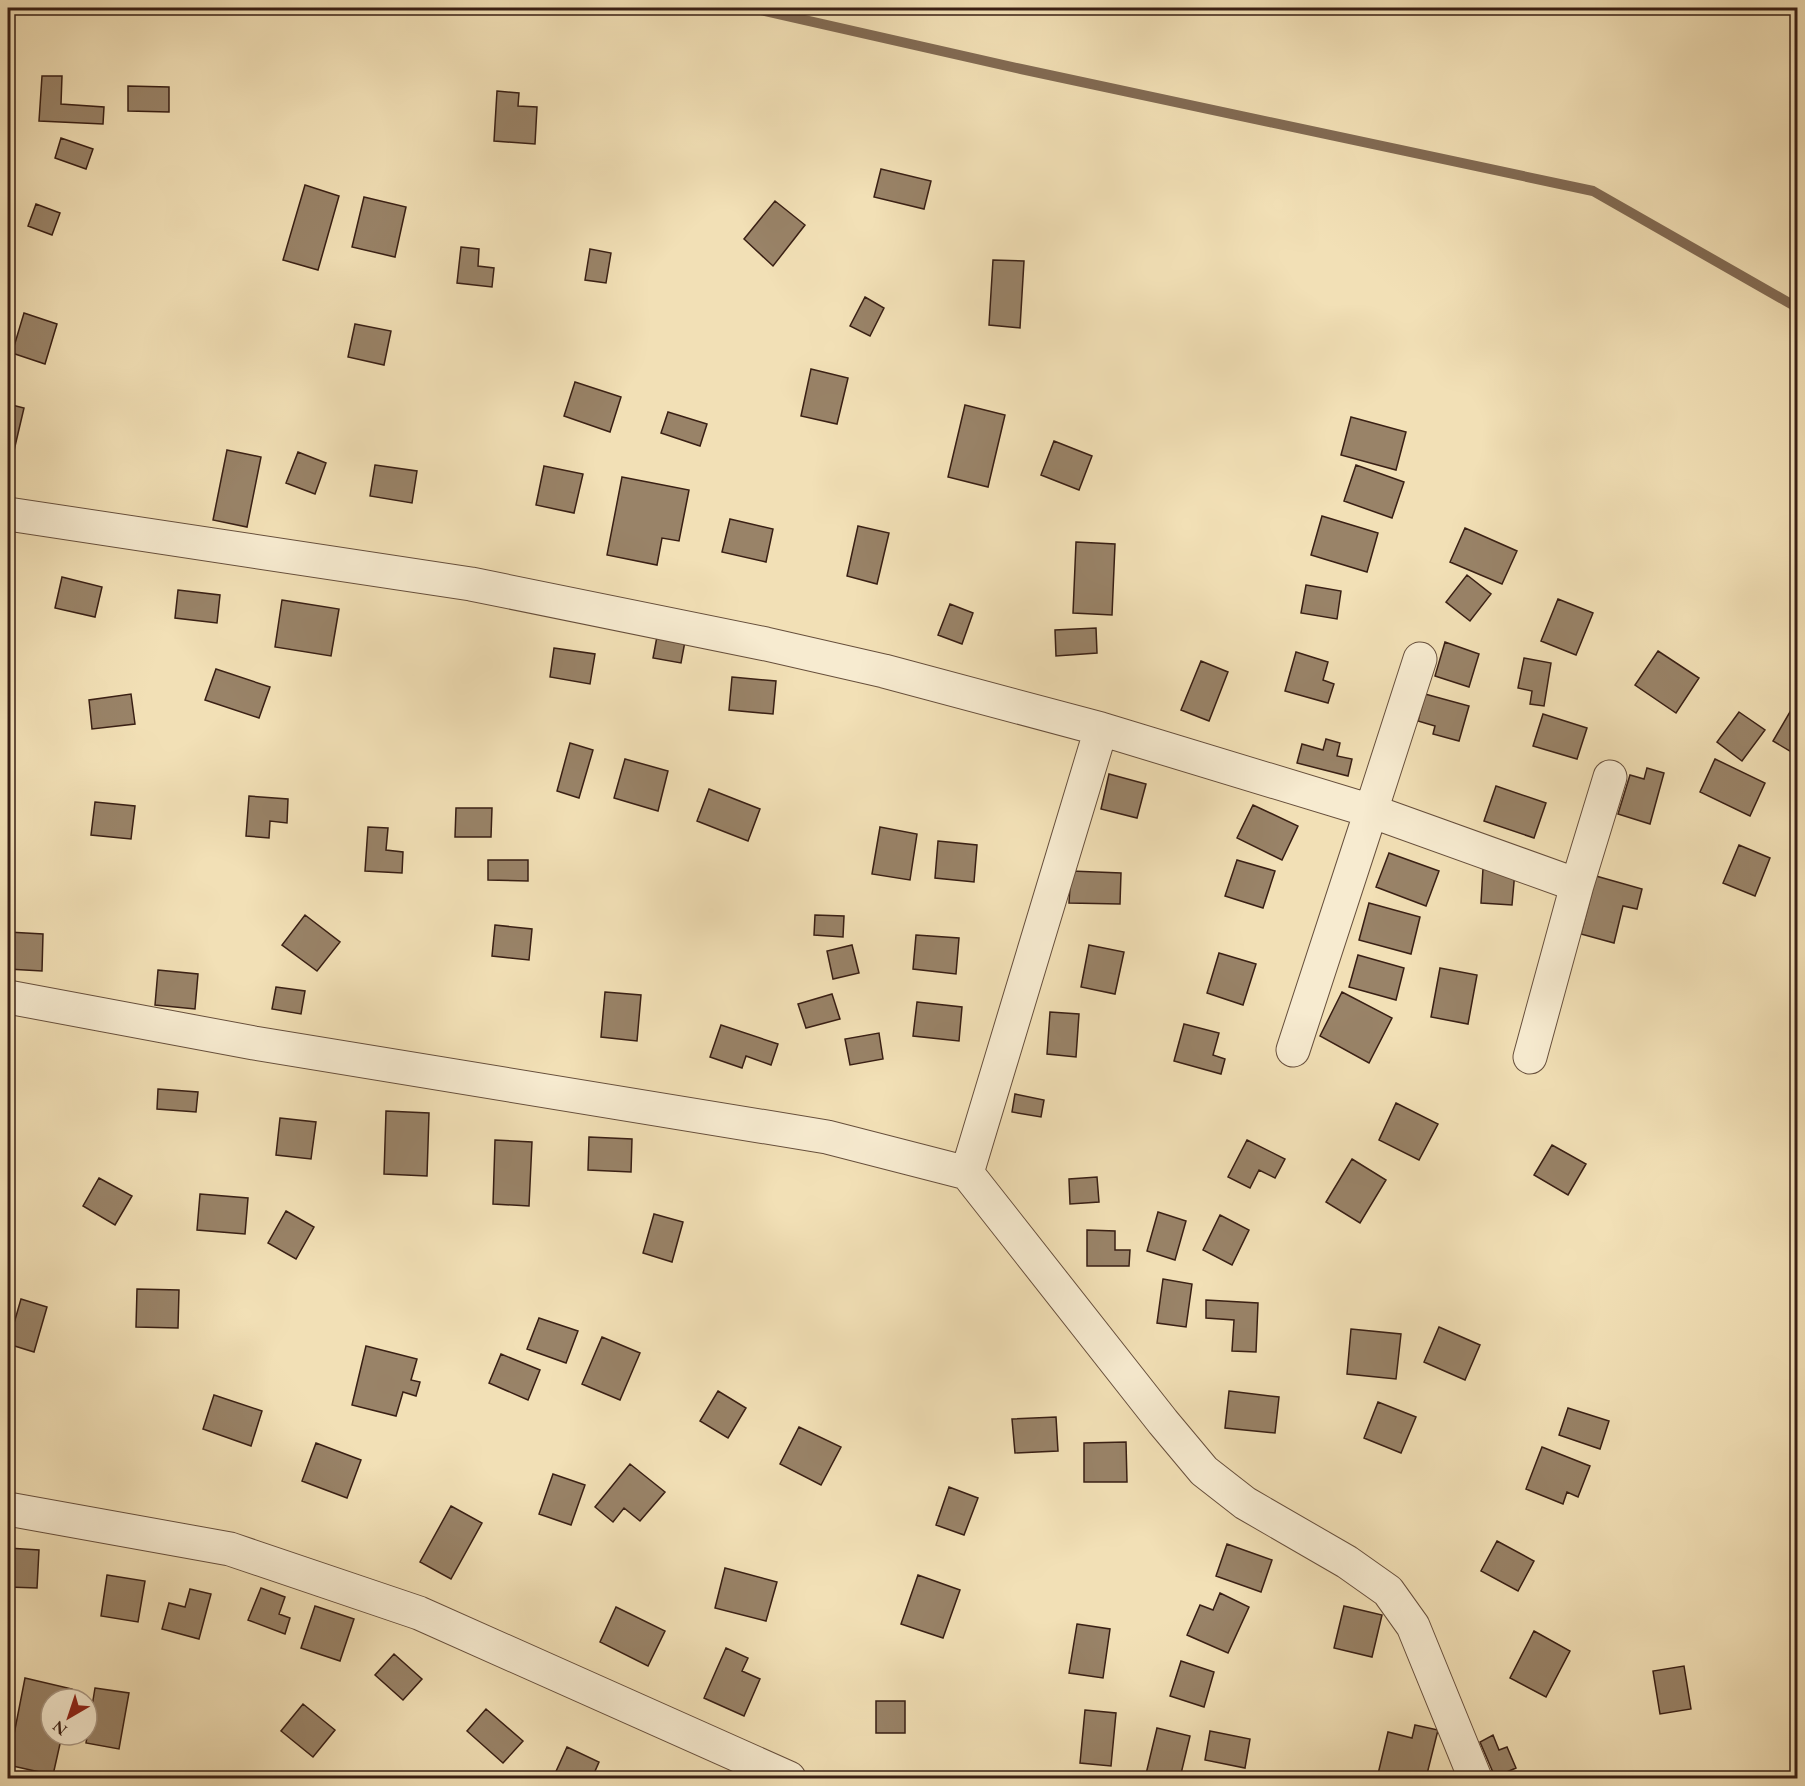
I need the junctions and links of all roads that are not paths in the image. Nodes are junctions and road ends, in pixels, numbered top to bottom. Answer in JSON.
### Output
{"nodes":[{"id":1,"x":8,"y":514,"type":"edge"},
{"id":2,"x":1420,"y":659,"type":"dead end"},
{"id":3,"x":1101,"y":729,"type":"junction"},
{"id":4,"x":1610,"y":777,"type":"dead end"},
{"id":5,"x":1371,"y":811,"type":"junction"},
{"id":6,"x":1576,"y":885,"type":"junction"},
{"id":7,"x":8,"y":997,"type":"edge"},
{"id":8,"x":1293,"y":1050,"type":"dead end"},
{"id":9,"x":1530,"y":1057,"type":"dead end"},
{"id":10,"x":967,"y":1173,"type":"junction"},
{"id":11,"x":8,"y":1509,"type":"edge"},
{"id":12,"x":789,"y":1779,"type":"edge"},
{"id":13,"x":1475,"y":1779,"type":"edge"}],
"edges":[{"from":1,"to":3,"type":"street"},
{"from":2,"to":5,"type":"street"},
{"from":3,"to":5,"type":"street"},
{"from":3,"to":10,"type":"street"},
{"from":4,"to":6,"type":"street"},
{"from":5,"to":6,"type":"street"},
{"from":5,"to":8,"type":"street"},
{"from":6,"to":9,"type":"street"},
{"from":7,"to":10,"type":"street"},
{"from":10,"to":13,"type":"street"},
{"from":11,"to":12,"type":"street"}]}
